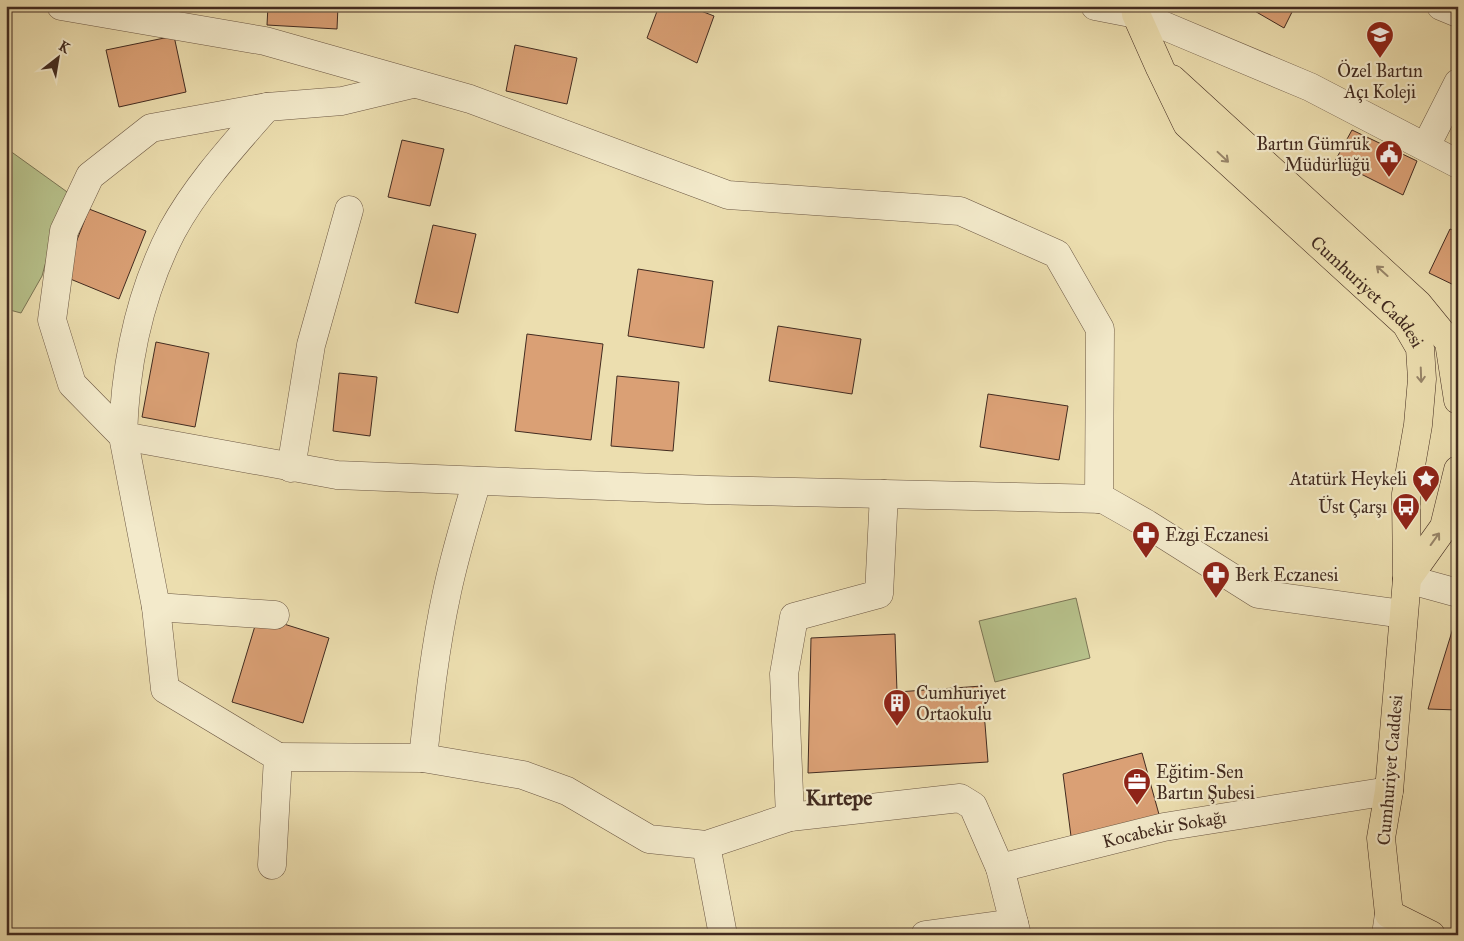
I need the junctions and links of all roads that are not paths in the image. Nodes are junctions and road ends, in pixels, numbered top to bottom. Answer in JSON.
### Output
{"nodes":[{"id":1,"x":61,"y":6,"type":"edge"},
{"id":2,"x":1095,"y":6,"type":"edge"},
{"id":3,"x":1441,"y":6,"type":"edge"},
{"id":4,"x":1136,"y":10,"type":"edge"},
{"id":5,"x":1458,"y":13,"type":"edge"},
{"id":6,"x":1160,"y":68,"type":"junction"},
{"id":7,"x":415,"y":83,"type":"junction"},
{"id":8,"x":1458,"y":83,"type":"edge"},
{"id":9,"x":267,"y":107,"type":"junction"},
{"id":10,"x":1426,"y":146,"type":"junction"},
{"id":11,"x":1458,"y":164,"type":"edge"},
{"id":12,"x":349,"y":210,"type":"dead end"},
{"id":13,"x":1453,"y":345,"type":"edge"},
{"id":14,"x":1420,"y":348,"type":"junction"},
{"id":15,"x":1458,"y":400,"type":"edge"},
{"id":16,"x":123,"y":436,"type":"junction"},
{"id":17,"x":292,"y":468,"type":"junction"},
{"id":18,"x":1458,"y":470,"type":"edge"},
{"id":19,"x":477,"y":481,"type":"junction"},
{"id":20,"x":884,"y":494,"type":"junction"},
{"id":21,"x":1099,"y":499,"type":"junction"},
{"id":22,"x":1407,"y":579,"type":"junction"},
{"id":23,"x":1458,"y":592,"type":"edge"},
{"id":24,"x":156,"y":607,"type":"junction"},
{"id":25,"x":1403,"y":614,"type":"junction"},
{"id":26,"x":275,"y":615,"type":"dead end"},
{"id":27,"x":278,"y":757,"type":"junction"},
{"id":28,"x":423,"y":758,"type":"junction"},
{"id":29,"x":1389,"y":791,"type":"junction"},
{"id":30,"x":790,"y":817,"type":"junction"},
{"id":31,"x":706,"y":845,"type":"junction"},
{"id":32,"x":272,"y":865,"type":"dead end"},
{"id":33,"x":1000,"y":868,"type":"junction"},
{"id":34,"x":1388,"y":924,"type":"edge"},
{"id":35,"x":1015,"y":929,"type":"edge"},
{"id":36,"x":723,"y":935,"type":"edge"},
{"id":37,"x":925,"y":935,"type":"edge"},
{"id":38,"x":1431,"y":935,"type":"edge"}],
"edges":[{"from":1,"to":7,"type":"street"},
{"from":2,"to":4,"type":"street"},
{"from":3,"to":5,"type":"street"},
{"from":4,"to":6,"type":"main road","name":"Cumhuriyet Caddesi"},
{"from":4,"to":10,"type":"street"},
{"from":13,"to":6,"type":"main road","name":"Cumhuriyet Caddesi","one_way":true},
{"from":6,"to":14,"type":"main road","name":"Cumhuriyet Caddesi","one_way":true},
{"from":7,"to":9,"type":"street"},
{"from":7,"to":21,"type":"street"},
{"from":8,"to":10,"type":"street"},
{"from":9,"to":16,"type":"street"},
{"from":9,"to":16,"type":"street"},
{"from":10,"to":11,"type":"street"},
{"from":12,"to":17,"type":"street"},
{"from":13,"to":14,"type":"street"},
{"from":13,"to":15,"type":"main road","name":"Cumhuriyet Caddesi"},
{"from":14,"to":22,"type":"main road","name":"Cumhuriyet Caddesi","one_way":true},
{"from":16,"to":17,"type":"street"},
{"from":16,"to":24,"type":"street"},
{"from":17,"to":19,"type":"street"},
{"from":22,"to":18,"type":"main road","name":"Cumhuriyet Caddesi","one_way":true},
{"from":19,"to":20,"type":"street"},
{"from":19,"to":28,"type":"street"},
{"from":20,"to":21,"type":"street"},
{"from":20,"to":30,"type":"street"},
{"from":21,"to":25,"type":"street"},
{"from":22,"to":23,"type":"street"},
{"from":22,"to":25,"type":"main road","name":"Cumhuriyet Caddesi"},
{"from":24,"to":26,"type":"street"},
{"from":24,"to":27,"type":"street"},
{"from":25,"to":29,"type":"main road","name":"Cumhuriyet Caddesi"},
{"from":27,"to":28,"type":"street"},
{"from":27,"to":32,"type":"street"},
{"from":28,"to":31,"type":"street"},
{"from":29,"to":33,"type":"street","name":"Kocabekir Sokağı"},
{"from":29,"to":34,"type":"main road","name":"Cumhuriyet Caddesi"},
{"from":30,"to":31,"type":"street"},
{"from":30,"to":33,"type":"street"},
{"from":31,"to":36,"type":"street"},
{"from":33,"to":35,"type":"street"},
{"from":34,"to":38,"type":"main road","name":"Cumhuriyet Caddesi"},
{"from":35,"to":37,"type":"street"}]}
